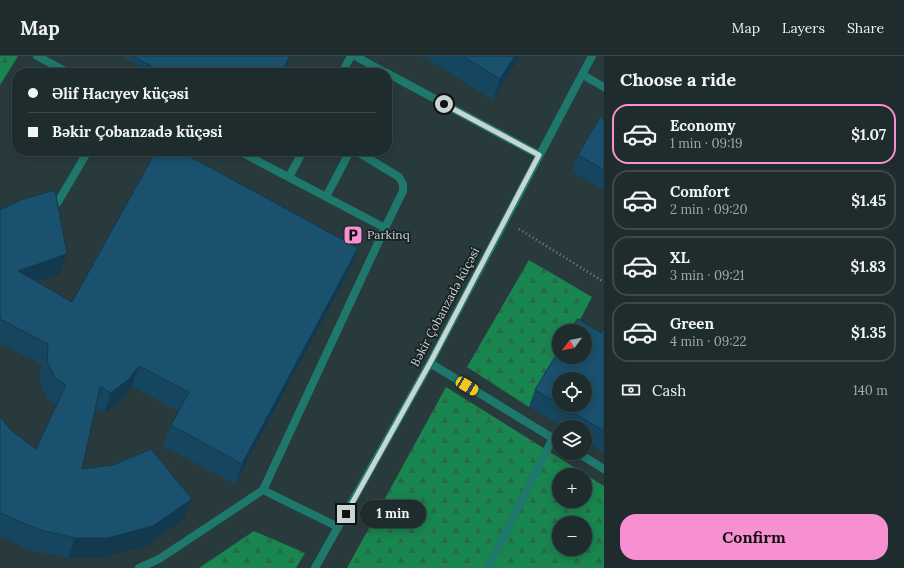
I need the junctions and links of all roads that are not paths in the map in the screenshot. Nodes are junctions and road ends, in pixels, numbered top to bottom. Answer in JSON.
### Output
{"nodes":[{"id":1,"x":37,"y":56,"type":"edge"},
{"id":2,"x":351,"y":56,"type":"edge"},
{"id":3,"x":356,"y":56,"type":"edge"},
{"id":4,"x":592,"y":56,"type":"edge"},
{"id":5,"x":60,"y":68,"type":"edge"},
{"id":6,"x":345,"y":68,"type":"edge"},
{"id":7,"x":375,"y":68,"type":"edge"},
{"id":8,"x":583,"y":75,"type":"junction"},
{"id":9,"x":392,"y":78,"type":"edge"},
{"id":10,"x":604,"y":87,"type":"edge"},
{"id":11,"x":539,"y":155,"type":"junction"},
{"id":12,"x":85,"y":156,"type":"edge"},
{"id":13,"x":249,"y":156,"type":"edge"},
{"id":14,"x":300,"y":156,"type":"edge"},
{"id":15,"x":347,"y":156,"type":"edge"},
{"id":16,"x":364,"y":156,"type":"edge"},
{"id":17,"x":289,"y":177,"type":"junction"},
{"id":18,"x":326,"y":197,"type":"junction"},
{"id":19,"x":58,"y":202,"type":"edge"},
{"id":20,"x":385,"y":228,"type":"junction"},
{"id":21,"x":430,"y":363,"type":"junction"},
{"id":22,"x":552,"y":438,"type":"edge"},
{"id":23,"x":552,"y":448,"type":"edge"},
{"id":24,"x":589,"y":460,"type":"edge"},
{"id":25,"x":604,"y":469,"type":"edge"},
{"id":26,"x":263,"y":490,"type":"junction"},
{"id":27,"x":338,"y":527,"type":"junction"},
{"id":28,"x":139,"y":568,"type":"edge"},
{"id":29,"x":315,"y":568,"type":"edge"},
{"id":30,"x":488,"y":568,"type":"edge"}],
"edges":[{"from":1,"to":5,"type":"street"},
{"from":2,"to":6,"type":"street"},
{"from":3,"to":7,"type":"street"},
{"from":4,"to":8,"type":"street","name":"Bəkir Çobanzadə küçəsi"},
{"from":8,"to":10,"type":"street"},
{"from":8,"to":11,"type":"street","name":"Bəkir Çobanzadə küçəsi"},
{"from":9,"to":11,"type":"street"},
{"from":11,"to":21,"type":"street","name":"Bəkir Çobanzadə küçəsi"},
{"from":12,"to":19,"type":"street"},
{"from":13,"to":17,"type":"street"},
{"from":14,"to":17,"type":"street"},
{"from":15,"to":18,"type":"street"},
{"from":16,"to":20,"type":"street"},
{"from":17,"to":18,"type":"street"},
{"from":18,"to":20,"type":"street"},
{"from":20,"to":26,"type":"street"},
{"from":21,"to":22,"type":"street"},
{"from":21,"to":27,"type":"street","name":"Bəkir Çobanzadə küçəsi"},
{"from":23,"to":30,"type":"street"},
{"from":24,"to":25,"type":"street"},
{"from":26,"to":27,"type":"street"},
{"from":26,"to":28,"type":"street"},
{"from":27,"to":29,"type":"street","name":"Bəkir Çobanzadə küçəsi"}]}
